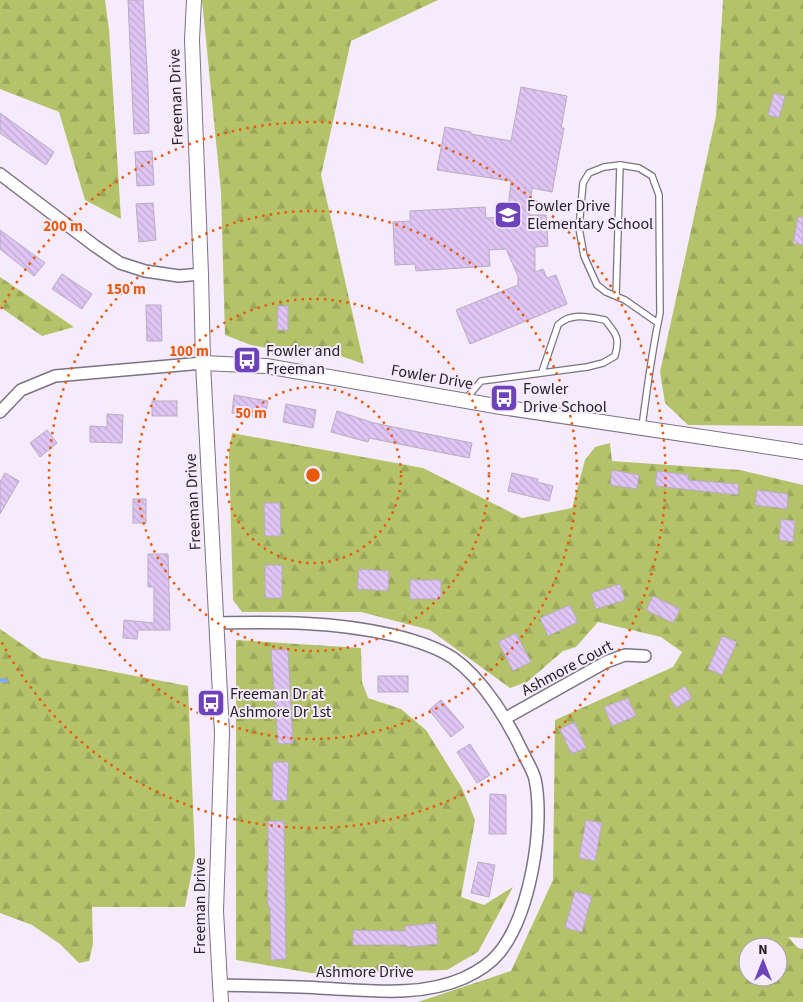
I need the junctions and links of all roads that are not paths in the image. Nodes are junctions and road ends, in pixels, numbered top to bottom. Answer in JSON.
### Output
{"nodes":[{"id":1,"x":194,"y":0,"type":"edge"},
{"id":2,"x":620,"y":165,"type":"junction"},
{"id":3,"x":0,"y":174,"type":"edge"},
{"id":4,"x":201,"y":274,"type":"junction"},
{"id":5,"x":616,"y":296,"type":"junction"},
{"id":6,"x":658,"y":323,"type":"junction"},
{"id":7,"x":203,"y":363,"type":"junction"},
{"id":8,"x":542,"y":372,"type":"junction"},
{"id":9,"x":465,"y":401,"type":"junction"},
{"id":10,"x":0,"y":412,"type":"edge"},
{"id":11,"x":642,"y":429,"type":"junction"},
{"id":12,"x":803,"y":452,"type":"edge"},
{"id":13,"x":216,"y":623,"type":"junction"},
{"id":14,"x":645,"y":656,"type":"dead end"},
{"id":15,"x":506,"y":718,"type":"junction"},
{"id":16,"x":219,"y":985,"type":"junction"},
{"id":17,"x":221,"y":1002,"type":"edge"}],
"edges":[{"from":1,"to":4,"type":"street","name":"Freeman Drive"},
{"from":2,"to":5,"type":"lane"},
{"from":2,"to":5,"type":"lane"},
{"from":2,"to":6,"type":"lane"},
{"from":3,"to":4,"type":"street"},
{"from":4,"to":7,"type":"street","name":"Freeman Drive"},
{"from":5,"to":6,"type":"lane"},
{"from":6,"to":11,"type":"lane"},
{"from":7,"to":9,"type":"street","name":"Fowler Drive"},
{"from":7,"to":10,"type":"street"},
{"from":7,"to":13,"type":"street","name":"Freeman Drive"},
{"from":8,"to":8,"type":"lane"},
{"from":8,"to":9,"type":"lane"},
{"from":9,"to":11,"type":"street","name":"Fowler Drive"},
{"from":11,"to":12,"type":"street","name":"Fowler Drive"},
{"from":13,"to":15,"type":"street","name":"Ashmore Drive"},
{"from":13,"to":16,"type":"street","name":"Freeman Drive"},
{"from":14,"to":15,"type":"street","name":"Ashmore Court"},
{"from":15,"to":16,"type":"street","name":"Ashmore Drive"},
{"from":16,"to":17,"type":"street","name":"Freeman Drive"}]}
